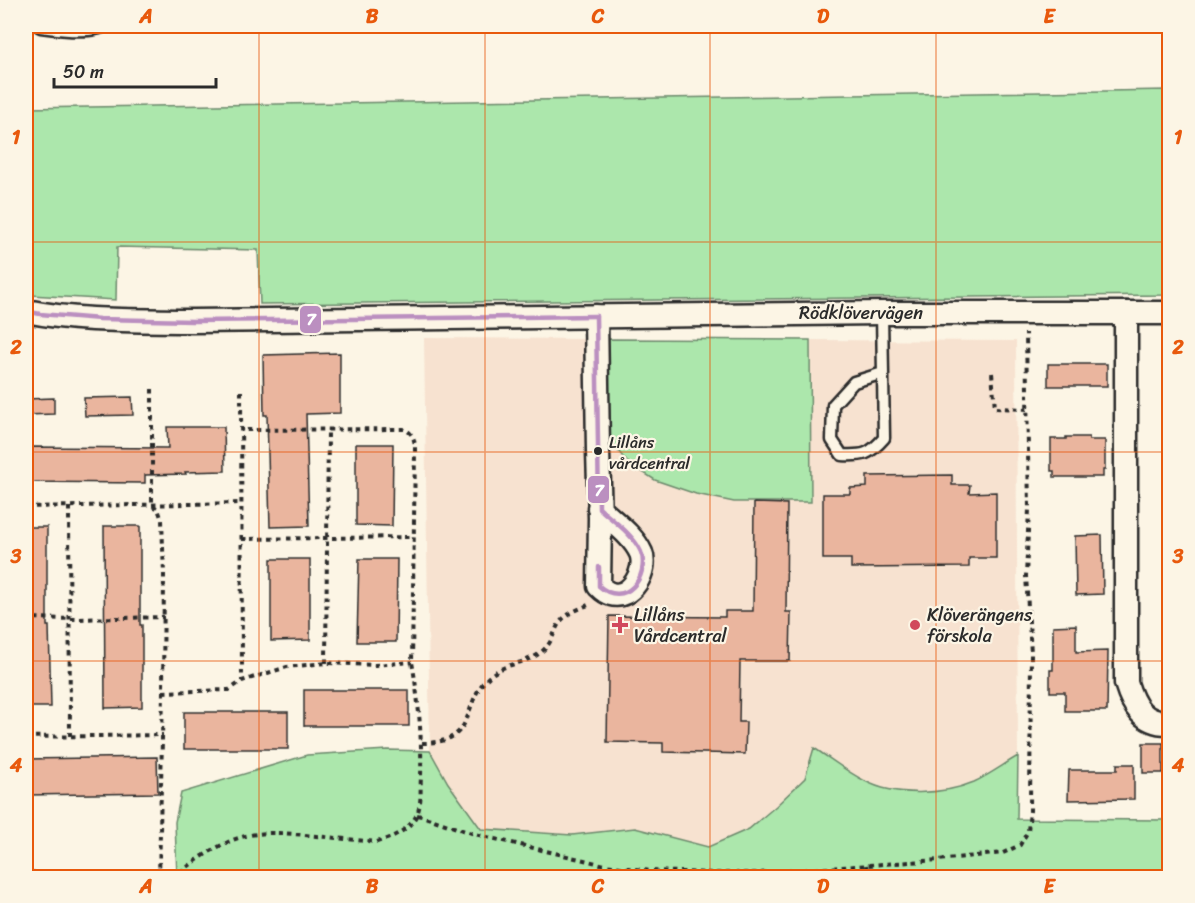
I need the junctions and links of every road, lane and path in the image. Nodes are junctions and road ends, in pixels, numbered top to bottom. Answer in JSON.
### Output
{"nodes":[{"id":1,"x":39,"y":26,"type":"edge"},
{"id":2,"x":104,"y":26,"type":"edge"},
{"id":3,"x":26,"y":311,"type":"edge"},
{"id":4,"x":882,"y":313,"type":"junction"},
{"id":5,"x":1026,"y":313,"type":"junction"},
{"id":6,"x":1126,"y":313,"type":"junction"},
{"id":7,"x":1170,"y":313,"type":"edge"},
{"id":8,"x":596,"y":316,"type":"junction"},
{"id":9,"x":883,"y":373,"type":"junction"},
{"id":10,"x":992,"y":373,"type":"dead end"},
{"id":11,"x":152,"y":388,"type":"dead end"},
{"id":12,"x":241,"y":391,"type":"dead end"},
{"id":13,"x":1028,"y":409,"type":"junction"},
{"id":14,"x":241,"y":430,"type":"junction"},
{"id":15,"x":328,"y":430,"type":"junction"},
{"id":16,"x":241,"y":503,"type":"junction"},
{"id":17,"x":152,"y":505,"type":"junction"},
{"id":18,"x":26,"y":507,"type":"edge"},
{"id":19,"x":69,"y":507,"type":"junction"},
{"id":20,"x":599,"y":508,"type":"junction"},
{"id":21,"x":413,"y":537,"type":"junction"},
{"id":22,"x":327,"y":538,"type":"junction"},
{"id":23,"x":242,"y":539,"type":"junction"},
{"id":24,"x":599,"y":586,"type":"junction"},
{"id":25,"x":164,"y":617,"type":"junction"},
{"id":26,"x":26,"y":618,"type":"edge"},
{"id":27,"x":70,"y":619,"type":"junction"},
{"id":28,"x":412,"y":662,"type":"junction"},
{"id":29,"x":326,"y":663,"type":"junction"},
{"id":30,"x":243,"y":681,"type":"junction"},
{"id":31,"x":163,"y":692,"type":"junction"},
{"id":32,"x":1170,"y":723,"type":"edge"},
{"id":33,"x":163,"y":735,"type":"junction"},
{"id":34,"x":70,"y":736,"type":"junction"},
{"id":35,"x":26,"y":737,"type":"edge"},
{"id":36,"x":422,"y":743,"type":"junction"},
{"id":37,"x":417,"y":815,"type":"junction"},
{"id":38,"x":26,"y":865,"type":"edge"},
{"id":39,"x":866,"y":865,"type":"junction"},
{"id":40,"x":39,"y":878,"type":"edge"},
{"id":41,"x":159,"y":878,"type":"edge"},
{"id":42,"x":174,"y":878,"type":"edge"},
{"id":43,"x":868,"y":878,"type":"edge"}],
"edges":[{"from":1,"to":2,"type":"lane"},
{"from":3,"to":8,"type":"street","name":"Rödklövervägen"},
{"from":4,"to":5,"type":"street","name":"Rödklövervägen"},
{"from":4,"to":8,"type":"street","name":"Rödklövervägen"},
{"from":4,"to":9,"type":"lane"},
{"from":5,"to":6,"type":"street","name":"Rödklövervägen"},
{"from":5,"to":13,"type":"path"},
{"from":6,"to":7,"type":"street","name":"Rödklövervägen"},
{"from":6,"to":32,"type":"street"},
{"from":8,"to":20,"type":"street"},
{"from":9,"to":9,"type":"lane"},
{"from":10,"to":13,"type":"path"},
{"from":11,"to":17,"type":"path"},
{"from":12,"to":14,"type":"path"},
{"from":13,"to":39,"type":"path"},
{"from":14,"to":15,"type":"path"},
{"from":14,"to":16,"type":"path"},
{"from":15,"to":21,"type":"path"},
{"from":15,"to":22,"type":"path"},
{"from":16,"to":17,"type":"path"},
{"from":16,"to":23,"type":"path"},
{"from":17,"to":19,"type":"path"},
{"from":17,"to":25,"type":"path"},
{"from":18,"to":19,"type":"path"},
{"from":19,"to":27,"type":"path"},
{"from":20,"to":24,"type":"street"},
{"from":20,"to":24,"type":"street"},
{"from":21,"to":22,"type":"path"},
{"from":21,"to":28,"type":"path"},
{"from":22,"to":23,"type":"path"},
{"from":22,"to":29,"type":"path"},
{"from":23,"to":30,"type":"path"},
{"from":24,"to":36,"type":"path"},
{"from":25,"to":27,"type":"path"},
{"from":25,"to":31,"type":"path"},
{"from":26,"to":27,"type":"path"},
{"from":27,"to":34,"type":"path"},
{"from":28,"to":29,"type":"path"},
{"from":28,"to":36,"type":"path"},
{"from":29,"to":30,"type":"path"},
{"from":30,"to":31,"type":"path"},
{"from":31,"to":33,"type":"path"},
{"from":33,"to":34,"type":"path"},
{"from":33,"to":41,"type":"path"},
{"from":34,"to":35,"type":"path"},
{"from":36,"to":37,"type":"path"},
{"from":37,"to":39,"type":"path"},
{"from":37,"to":42,"type":"path"},
{"from":38,"to":40,"type":"path"},
{"from":39,"to":43,"type":"path"}]}
